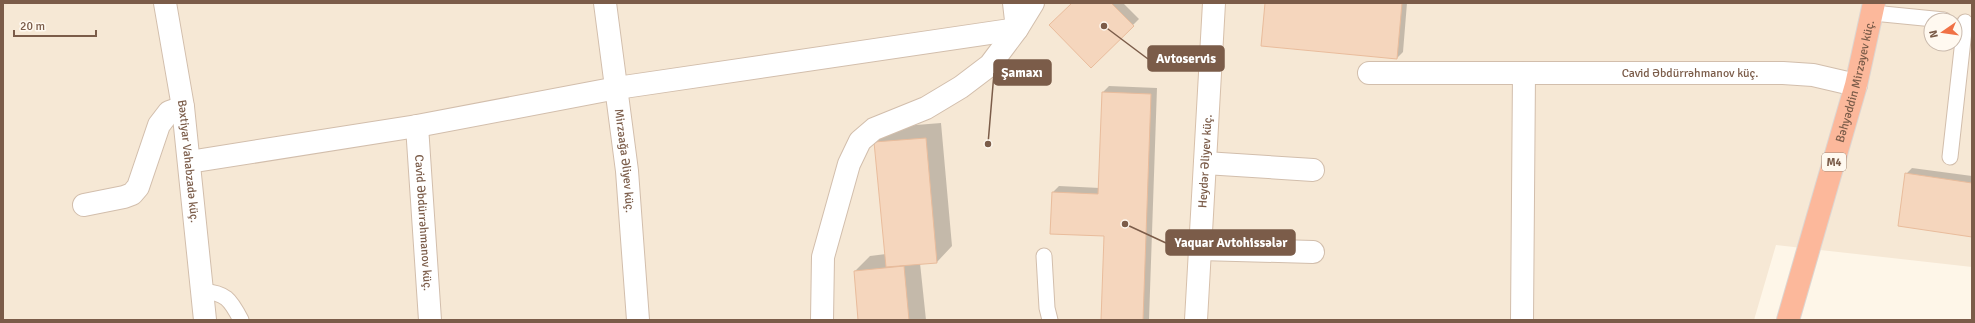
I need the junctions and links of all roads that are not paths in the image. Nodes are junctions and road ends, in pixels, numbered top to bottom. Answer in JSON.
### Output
{"nodes":[{"id":1,"x":165,"y":3,"type":"edge"},
{"id":2,"x":605,"y":3,"type":"edge"},
{"id":3,"x":1014,"y":3,"type":"edge"},
{"id":4,"x":1033,"y":3,"type":"edge"},
{"id":5,"x":1214,"y":3,"type":"edge"},
{"id":6,"x":1873,"y":8,"type":"edge"},
{"id":7,"x":1923,"y":16,"type":"edge"},
{"id":8,"x":1964,"y":22,"type":"edge"},
{"id":9,"x":1016,"y":29,"type":"junction"},
{"id":10,"x":1369,"y":73,"type":"dead end"},
{"id":11,"x":1524,"y":73,"type":"junction"},
{"id":12,"x":1856,"y":85,"type":"junction"},
{"id":13,"x":617,"y":88,"type":"junction"},
{"id":14,"x":183,"y":107,"type":"junction"},
{"id":15,"x":417,"y":126,"type":"junction"},
{"id":16,"x":1950,"y":157,"type":"dead end"},
{"id":17,"x":189,"y":162,"type":"junction"},
{"id":18,"x":1205,"y":163,"type":"junction"},
{"id":19,"x":1313,"y":170,"type":"dead end"},
{"id":20,"x":84,"y":205,"type":"dead end"},
{"id":21,"x":1200,"y":250,"type":"junction"},
{"id":22,"x":1313,"y":252,"type":"dead end"},
{"id":23,"x":1044,"y":256,"type":"dead end"},
{"id":24,"x":202,"y":291,"type":"junction"},
{"id":25,"x":205,"y":320,"type":"edge"},
{"id":26,"x":241,"y":320,"type":"edge"},
{"id":27,"x":430,"y":320,"type":"edge"},
{"id":28,"x":638,"y":320,"type":"edge"},
{"id":29,"x":822,"y":320,"type":"edge"},
{"id":30,"x":1050,"y":320,"type":"edge"},
{"id":31,"x":1196,"y":320,"type":"edge"},
{"id":32,"x":1522,"y":320,"type":"edge"},
{"id":33,"x":1788,"y":320,"type":"edge"}],
"edges":[{"from":1,"to":14,"type":"street","name":"Bəxtiyar Vahabzadə küç."},
{"from":2,"to":13,"type":"street","name":"Mirzəağa Əliyev küç."},
{"from":3,"to":9,"type":"street"},
{"from":4,"to":9,"type":"street"},
{"from":5,"to":18,"type":"street","name":"Heydər Əliyev küç."},
{"from":6,"to":7,"type":"lane"},
{"from":6,"to":12,"type":"highway","name":"Bəhyəddin Mirzəyev küç.","number":"M4"},
{"from":8,"to":16,"type":"lane"},
{"from":9,"to":13,"type":"street"},
{"from":9,"to":29,"type":"street"},
{"from":10,"to":11,"type":"street","name":"Cavid Əbdürrəhmanov küç."},
{"from":11,"to":12,"type":"street","name":"Cavid Əbdürrəhmanov küç."},
{"from":11,"to":32,"type":"street"},
{"from":12,"to":33,"type":"highway","name":"Bəhyəddin Mirzəyev küç.","number":"M4"},
{"from":13,"to":15,"type":"street"},
{"from":13,"to":28,"type":"street","name":"Mirzəağa Əliyev küç."},
{"from":14,"to":17,"type":"street","name":"Bəxtiyar Vahabzadə küç."},
{"from":14,"to":20,"type":"street"},
{"from":15,"to":17,"type":"street"},
{"from":15,"to":27,"type":"street","name":"Cavid Əbdürrəhmanov küç."},
{"from":17,"to":24,"type":"street","name":"Bəxtiyar Vahabzadə küç."},
{"from":18,"to":19,"type":"street"},
{"from":18,"to":21,"type":"street","name":"Heydər Əliyev küç."},
{"from":21,"to":22,"type":"street"},
{"from":21,"to":31,"type":"street","name":"Heydər Əliyev küç."},
{"from":23,"to":30,"type":"lane"},
{"from":24,"to":25,"type":"street","name":"Bəxtiyar Vahabzadə küç."},
{"from":24,"to":26,"type":"lane"}]}
